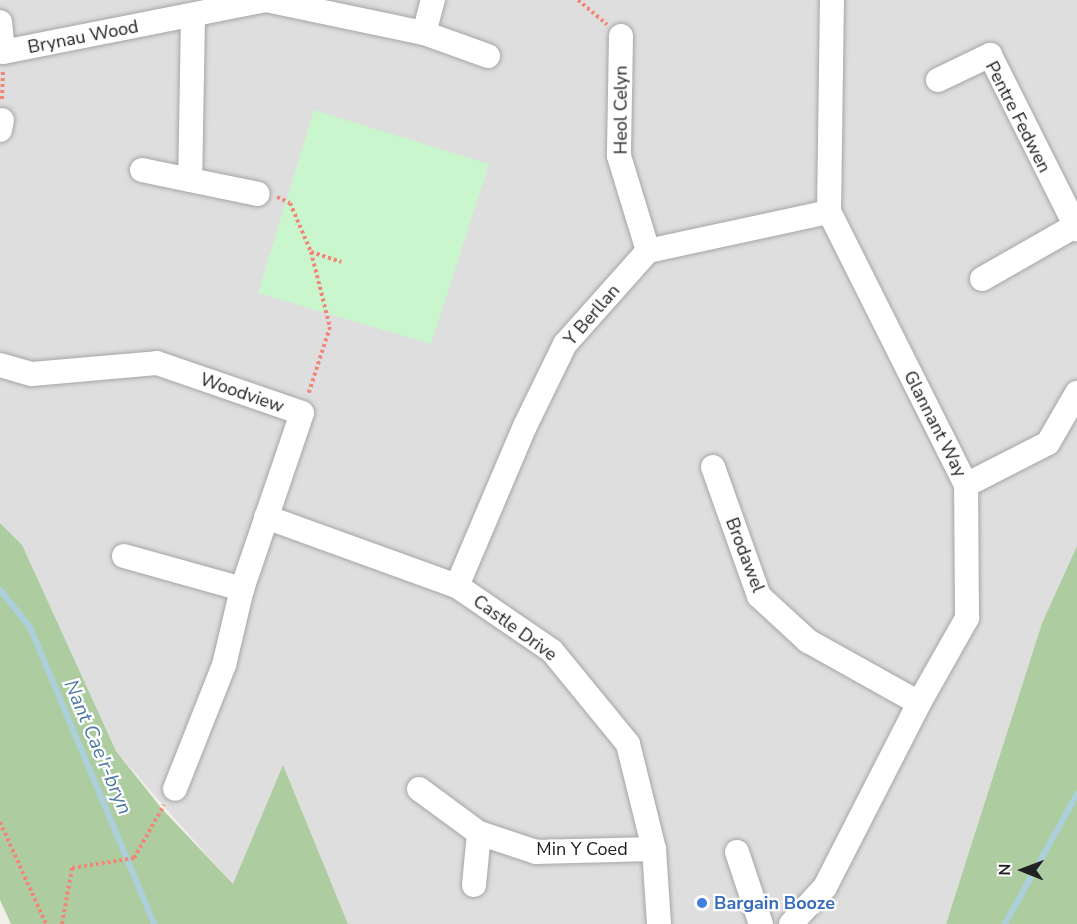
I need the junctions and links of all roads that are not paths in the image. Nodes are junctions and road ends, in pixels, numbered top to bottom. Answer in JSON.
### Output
{"nodes":[{"id":1,"x":433,"y":0,"type":"edge"},
{"id":2,"x":832,"y":0,"type":"edge"},
{"id":3,"x":193,"y":16,"type":"junction"},
{"id":4,"x":0,"y":22,"type":"edge"},
{"id":5,"x":424,"y":33,"type":"junction"},
{"id":6,"x":621,"y":36,"type":"road end"},
{"id":7,"x":488,"y":56,"type":"dead end"},
{"id":8,"x":938,"y":80,"type":"dead end"},
{"id":9,"x":142,"y":170,"type":"dead end"},
{"id":10,"x":190,"y":180,"type":"junction"},
{"id":11,"x":258,"y":194,"type":"road end"},
{"id":12,"x":828,"y":212,"type":"junction"},
{"id":13,"x":1075,"y":228,"type":"edge"},
{"id":14,"x":648,"y":251,"type":"junction"},
{"id":15,"x":982,"y":279,"type":"dead end"},
{"id":16,"x":0,"y":365,"type":"edge"},
{"id":17,"x":1077,"y":393,"type":"edge"},
{"id":18,"x":712,"y":468,"type":"dead end"},
{"id":19,"x":966,"y":485,"type":"junction"},
{"id":20,"x":266,"y":517,"type":"junction"},
{"id":21,"x":123,"y":556,"type":"dead end"},
{"id":22,"x":458,"y":586,"type":"junction"},
{"id":23,"x":242,"y":589,"type":"junction"},
{"id":24,"x":919,"y":703,"type":"junction"},
{"id":25,"x":175,"y":789,"type":"road end"},
{"id":26,"x":419,"y":789,"type":"dead end"},
{"id":27,"x":479,"y":833,"type":"junction"},
{"id":28,"x":654,"y":849,"type":"junction"},
{"id":29,"x":737,"y":852,"type":"dead end"},
{"id":30,"x":474,"y":885,"type":"dead end"},
{"id":31,"x":659,"y":924,"type":"edge"},
{"id":32,"x":761,"y":924,"type":"edge"},
{"id":33,"x":791,"y":924,"type":"edge"}],
"edges":[{"from":1,"to":5,"type":"street"},
{"from":2,"to":12,"type":"street","name":"Glannant Way"},
{"from":3,"to":4,"type":"street","name":"Brynau Wood"},
{"from":3,"to":5,"type":"street","name":"Brynau Wood"},
{"from":3,"to":10,"type":"street"},
{"from":5,"to":7,"type":"street","name":"Brynau Wood"},
{"from":6,"to":14,"type":"street","name":"Heol Celyn"},
{"from":8,"to":13,"type":"street","name":"Pentre Fedwen"},
{"from":9,"to":10,"type":"street"},
{"from":10,"to":11,"type":"street"},
{"from":12,"to":14,"type":"street"},
{"from":12,"to":19,"type":"street","name":"Glannant Way"},
{"from":13,"to":15,"type":"street","name":"Pentre Fedwen"},
{"from":14,"to":22,"type":"street","name":"Y Berllan"},
{"from":16,"to":20,"type":"street","name":"Woodview"},
{"from":17,"to":19,"type":"street"},
{"from":18,"to":24,"type":"street","name":"Brodawel"},
{"from":19,"to":24,"type":"street","name":"Glannant Way"},
{"from":20,"to":22,"type":"street","name":"Castle Drive"},
{"from":20,"to":23,"type":"street","name":"Woodview"},
{"from":21,"to":23,"type":"street"},
{"from":22,"to":28,"type":"street","name":"Castle Drive"},
{"from":23,"to":25,"type":"street","name":"Woodview"},
{"from":24,"to":33,"type":"street","name":"Glannant Way"},
{"from":26,"to":27,"type":"street","name":"Min Y Coed"},
{"from":27,"to":28,"type":"street","name":"Min Y Coed"},
{"from":27,"to":30,"type":"street"},
{"from":28,"to":31,"type":"street","name":"Castle Drive"},
{"from":29,"to":32,"type":"street"}]}
